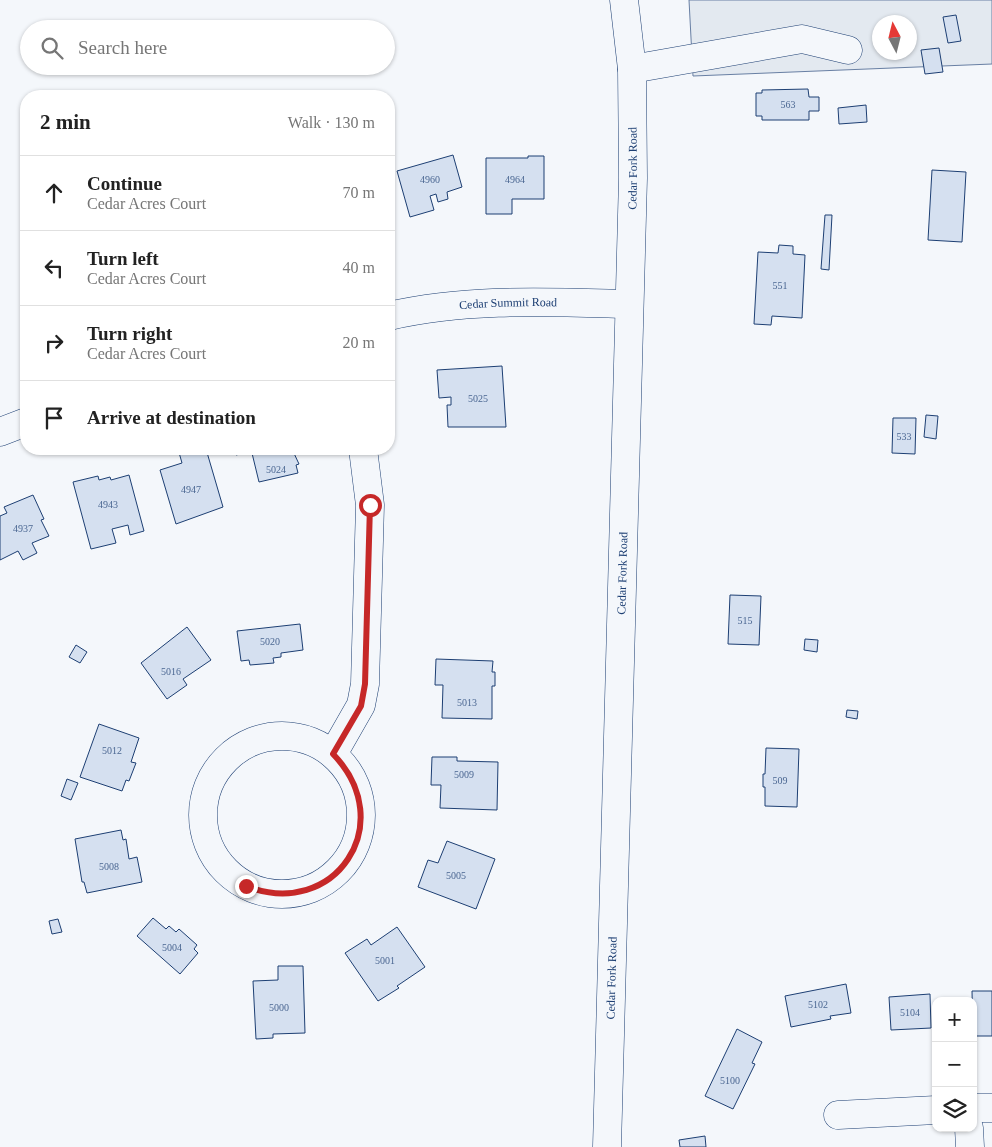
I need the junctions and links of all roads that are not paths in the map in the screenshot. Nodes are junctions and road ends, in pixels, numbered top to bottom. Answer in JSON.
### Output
{"nodes":[{"id":1,"x":624,"y":0,"type":"edge"},
{"id":2,"x":848,"y":50,"type":"dead end"},
{"id":3,"x":632,"y":69,"type":"junction"},
{"id":4,"x":629,"y":304,"type":"junction"},
{"id":5,"x":395,"y":315,"type":"edge"},
{"id":6,"x":20,"y":424,"type":"edge"},
{"id":7,"x":0,"y":432,"type":"edge"},
{"id":8,"x":364,"y":455,"type":"edge"},
{"id":9,"x":333,"y":754,"type":"junction"},
{"id":10,"x":977,"y":1108,"type":"edge"},
{"id":11,"x":992,"y":1108,"type":"edge"},
{"id":12,"x":932,"y":1110,"type":"edge"},
{"id":13,"x":838,"y":1115,"type":"dead end"},
{"id":14,"x":969,"y":1132,"type":"edge"},
{"id":15,"x":607,"y":1147,"type":"edge"},
{"id":16,"x":970,"y":1147,"type":"edge"}],
"edges":[{"from":1,"to":3,"type":"street","name":"Cedar Fork Road"},
{"from":2,"to":3,"type":"street"},
{"from":3,"to":4,"type":"street","name":"Cedar Fork Road"},
{"from":4,"to":5,"type":"street","name":"Cedar Summit Road"},
{"from":4,"to":15,"type":"street","name":"Cedar Fork Road"},
{"from":6,"to":7,"type":"street"},
{"from":8,"to":9,"type":"street"},
{"from":9,"to":9,"type":"street"},
{"from":10,"to":11,"type":"street"},
{"from":12,"to":13,"type":"street"},
{"from":14,"to":16,"type":"street"}]}
